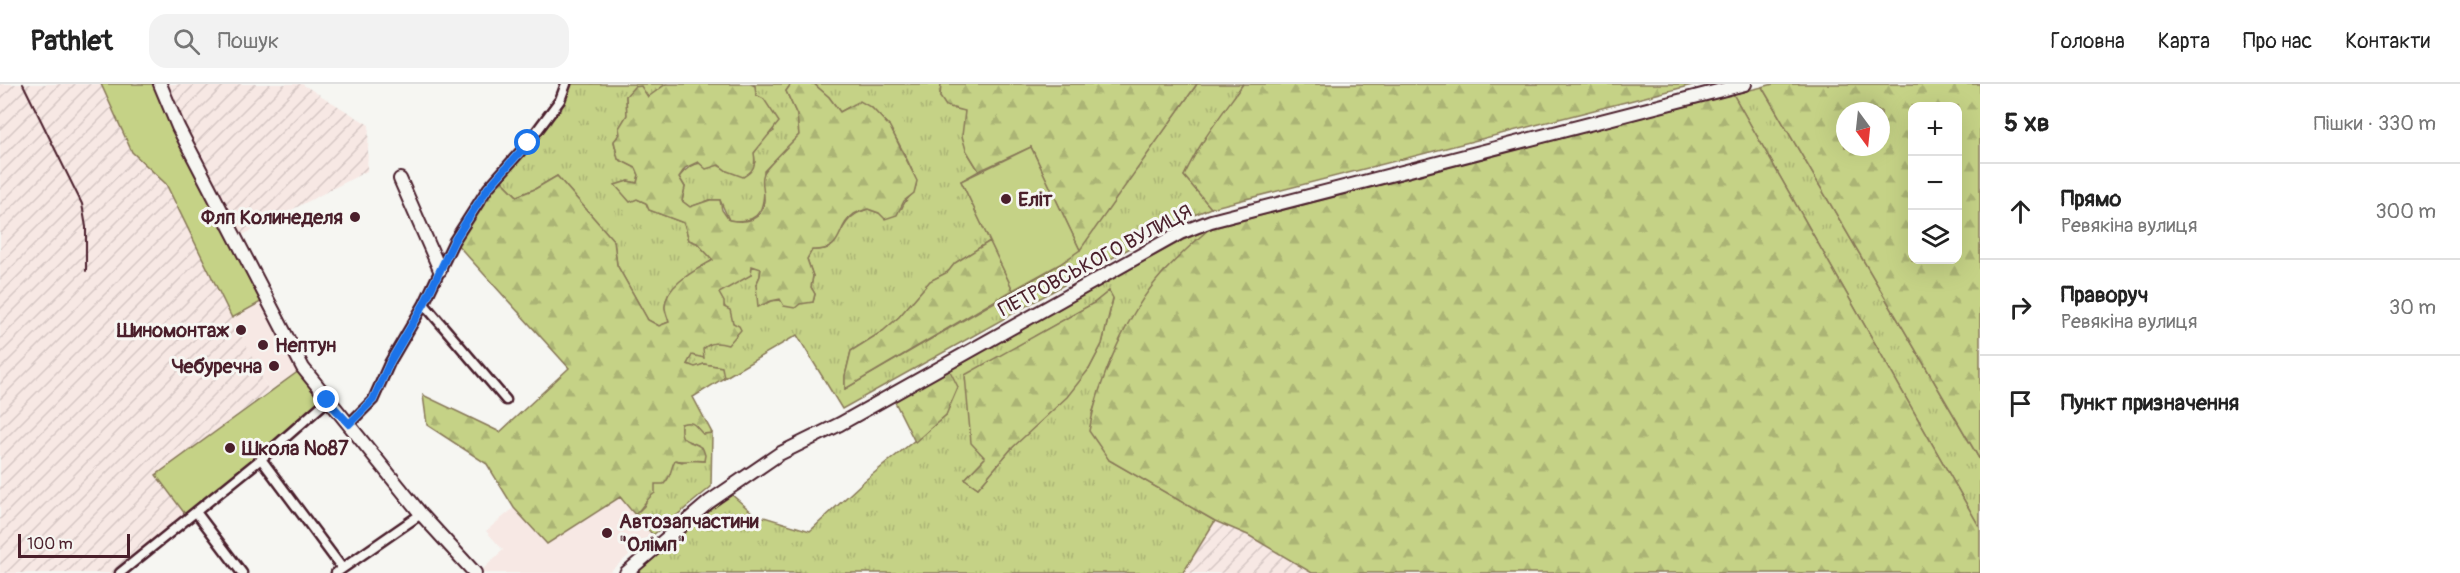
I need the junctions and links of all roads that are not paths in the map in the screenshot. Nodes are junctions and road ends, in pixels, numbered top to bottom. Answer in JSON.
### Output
{"nodes":[{"id":1,"x":160,"y":84,"type":"edge"},
{"id":2,"x":566,"y":84,"type":"edge"},
{"id":3,"x":1745,"y":84,"type":"edge"},
{"id":4,"x":400,"y":179,"type":"dead end"},
{"id":5,"x":440,"y":270,"type":"junction"},
{"id":6,"x":424,"y":304,"type":"junction"},
{"id":7,"x":327,"y":400,"type":"junction"},
{"id":8,"x":506,"y":400,"type":"dead end"},
{"id":9,"x":349,"y":424,"type":"junction"},
{"id":10,"x":261,"y":459,"type":"junction"},
{"id":11,"x":196,"y":512,"type":"junction"},
{"id":12,"x":421,"y":514,"type":"junction"},
{"id":13,"x":339,"y":570,"type":"edge"},
{"id":14,"x":120,"y":573,"type":"edge"},
{"id":15,"x":242,"y":573,"type":"edge"},
{"id":16,"x":475,"y":573,"type":"edge"},
{"id":17,"x":626,"y":573,"type":"edge"}],
"edges":[{"from":1,"to":7,"type":"main road"},
{"from":2,"to":5,"type":"street"},
{"from":3,"to":17,"type":"main road","name":"ПЕТРОВСЬКОГО ВУЛИЦЯ"},
{"from":4,"to":5,"type":"main road"},
{"from":5,"to":6,"type":"street"},
{"from":6,"to":8,"type":"street"},
{"from":6,"to":9,"type":"street"},
{"from":7,"to":9,"type":"main road"},
{"from":7,"to":10,"type":"street"},
{"from":9,"to":12,"type":"main road"},
{"from":10,"to":11,"type":"street"},
{"from":10,"to":13,"type":"street"},
{"from":11,"to":14,"type":"street"},
{"from":11,"to":15,"type":"street"},
{"from":12,"to":13,"type":"street"},
{"from":12,"to":16,"type":"main road"}]}
